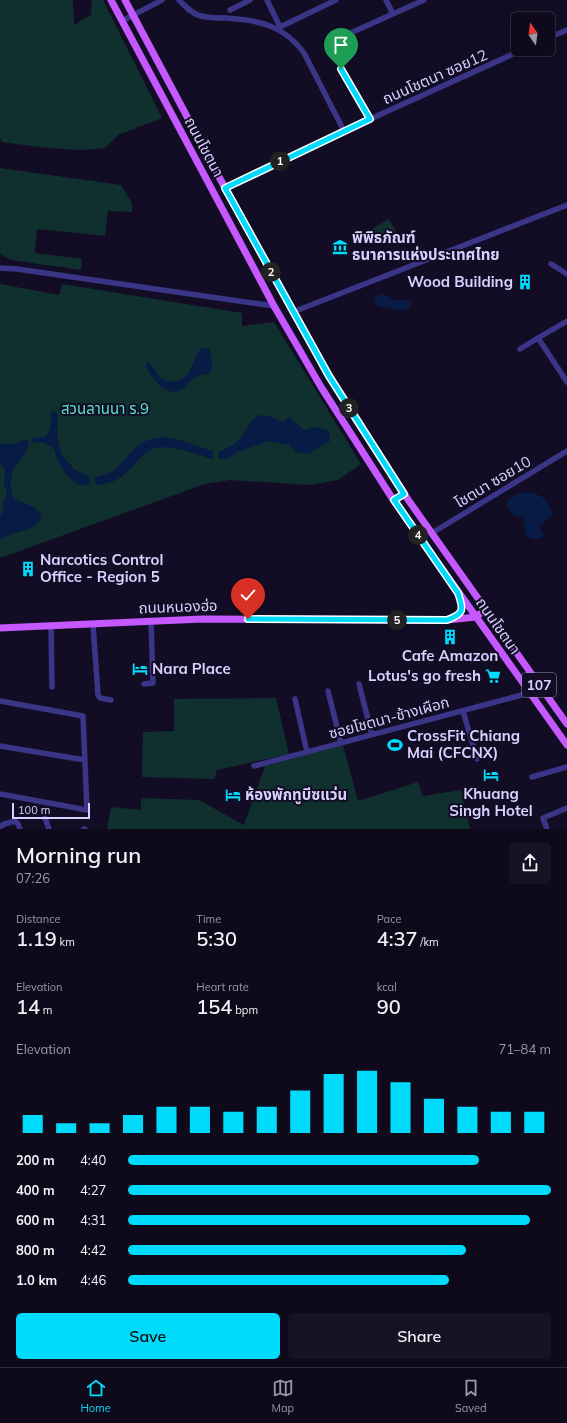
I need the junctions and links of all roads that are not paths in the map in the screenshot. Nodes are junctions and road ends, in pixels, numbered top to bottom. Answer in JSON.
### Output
{"nodes":[{"id":1,"x":111,"y":0,"type":"edge"},
{"id":2,"x":125,"y":0,"type":"edge"},
{"id":3,"x":162,"y":0,"type":"edge"},
{"id":4,"x":179,"y":0,"type":"edge"},
{"id":5,"x":250,"y":0,"type":"edge"},
{"id":6,"x":267,"y":0,"type":"edge"},
{"id":7,"x":336,"y":0,"type":"edge"},
{"id":8,"x":386,"y":0,"type":"edge"},
{"id":9,"x":424,"y":0,"type":"edge"},
{"id":10,"x":230,"y":10,"type":"dead end"},
{"id":11,"x":393,"y":14,"type":"junction"},
{"id":12,"x":132,"y":15,"type":"junction"},
{"id":13,"x":122,"y":21,"type":"junction"},
{"id":14,"x":567,"y":30,"type":"edge"},
{"id":15,"x":346,"y":35,"type":"dead end"},
{"id":16,"x":555,"y":35,"type":"edge"},
{"id":17,"x":511,"y":55,"type":"edge"},
{"id":18,"x":341,"y":69,"type":"dead end"},
{"id":19,"x":370,"y":119,"type":"junction"},
{"id":20,"x":344,"y":131,"type":"junction"},
{"id":21,"x":225,"y":188,"type":"junction"},
{"id":22,"x":567,"y":205,"type":"edge"},
{"id":23,"x":551,"y":264,"type":"dead end"},
{"id":24,"x":0,"y":268,"type":"edge"},
{"id":25,"x":567,"y":274,"type":"edge"},
{"id":26,"x":274,"y":306,"type":"junction"},
{"id":27,"x":293,"y":312,"type":"junction"},
{"id":28,"x":567,"y":321,"type":"edge"},
{"id":29,"x":538,"y":338,"type":"junction"},
{"id":30,"x":520,"y":349,"type":"dead end"},
{"id":31,"x":566,"y":378,"type":"edge"},
{"id":32,"x":567,"y":452,"type":"edge"},
{"id":33,"x":404,"y":494,"type":"junction"},
{"id":34,"x":394,"y":500,"type":"junction"},
{"id":35,"x":432,"y":533,"type":"junction"},
{"id":36,"x":458,"y":593,"type":"junction"},
{"id":37,"x":486,"y":609,"type":"junction"},
{"id":38,"x":476,"y":617,"type":"junction"},
{"id":39,"x":151,"y":620,"type":"junction"},
{"id":40,"x":447,"y":620,"type":"junction"},
{"id":41,"x":93,"y":624,"type":"junction"},
{"id":42,"x":51,"y":626,"type":"junction"},
{"id":43,"x":0,"y":628,"type":"edge"},
{"id":44,"x":144,"y":684,"type":"dead end"},
{"id":45,"x":358,"y":684,"type":"dead end"},
{"id":46,"x":52,"y":686,"type":"dead end"},
{"id":47,"x":328,"y":690,"type":"dead end"},
{"id":48,"x":529,"y":693,"type":"junction"},
{"id":49,"x":295,"y":699,"type":"dead end"},
{"id":50,"x":111,"y":700,"type":"dead end"},
{"id":51,"x":0,"y":701,"type":"edge"},
{"id":52,"x":463,"y":711,"type":"junction"},
{"id":53,"x":566,"y":719,"type":"edge"},
{"id":54,"x":372,"y":735,"type":"junction"},
{"id":55,"x":341,"y":743,"type":"junction"},
{"id":56,"x":567,"y":745,"type":"edge"},
{"id":57,"x":0,"y":746,"type":"edge"},
{"id":58,"x":307,"y":752,"type":"junction"},
{"id":59,"x":477,"y":759,"type":"dead end"},
{"id":60,"x":85,"y":760,"type":"junction"},
{"id":61,"x":254,"y":766,"type":"dead end"},
{"id":62,"x":567,"y":767,"type":"edge"},
{"id":63,"x":532,"y":777,"type":"dead end"},
{"id":64,"x":0,"y":794,"type":"edge"},
{"id":65,"x":567,"y":808,"type":"edge"},
{"id":66,"x":45,"y":818,"type":"dead end"},
{"id":67,"x":2,"y":828,"type":"edge"},
{"id":68,"x":20,"y":829,"type":"edge"},
{"id":69,"x":49,"y":829,"type":"edge"},
{"id":70,"x":547,"y":829,"type":"edge"}],
"edges":[{"from":1,"to":13,"type":"main road","name":"ถนนโชตนา","number":"107"},
{"from":2,"to":12,"type":"main road","name":"ถนนโชตนา","number":"107"},
{"from":3,"to":12,"type":"street"},
{"from":4,"to":20,"type":"street"},
{"from":5,"to":10,"type":"street"},
{"from":6,"to":7,"type":"street"},
{"from":8,"to":11,"type":"street"},
{"from":9,"to":11,"type":"street"},
{"from":11,"to":15,"type":"street"},
{"from":12,"to":13,"type":"street"},
{"from":12,"to":21,"type":"main road","name":"ถนนโชตนา","number":"107"},
{"from":13,"to":26,"type":"main road","name":"ถนนโชตนา","number":"107"},
{"from":14,"to":16,"type":"street"},
{"from":17,"to":19,"type":"street","name":"ถนนโชตนา ซอย12"},
{"from":18,"to":19,"type":"street"},
{"from":19,"to":20,"type":"street","name":"ถนนโชตนา ซอย12"},
{"from":20,"to":21,"type":"street","name":"ถนนโชตนา ซอย12"},
{"from":21,"to":27,"type":"main road","name":"ถนนโชตนา","number":"107"},
{"from":22,"to":27,"type":"street"},
{"from":23,"to":25,"type":"street"},
{"from":24,"to":26,"type":"street"},
{"from":26,"to":34,"type":"main road","name":"ถนนโชตนา","number":"107"},
{"from":27,"to":33,"type":"main road","name":"ถนนโชตนา","number":"107"},
{"from":28,"to":29,"type":"street"},
{"from":29,"to":30,"type":"street"},
{"from":29,"to":31,"type":"street"},
{"from":32,"to":35,"type":"street","name":"โชตนา ซอย10"},
{"from":33,"to":34,"type":"main road"},
{"from":33,"to":35,"type":"main road","name":"ถนนโชตนา","number":"107"},
{"from":34,"to":36,"type":"main road","name":"ถนนโชตนา","number":"107"},
{"from":35,"to":37,"type":"main road","name":"ถนนโชตนา","number":"107"},
{"from":36,"to":38,"type":"main road","name":"ถนนโชตนา","number":"107"},
{"from":36,"to":40,"type":"main road"},
{"from":37,"to":38,"type":"main road"},
{"from":37,"to":53,"type":"main road","name":"ถนนโชตนา","number":"107"},
{"from":38,"to":40,"type":"main road","name":"ถนนหนองฮ่อ"},
{"from":38,"to":48,"type":"main road","name":"ถนนโชตนา","number":"107"},
{"from":39,"to":40,"type":"main road","name":"ถนนหนองฮ่อ"},
{"from":39,"to":41,"type":"main road","name":"ถนนหนองฮ่อ"},
{"from":39,"to":44,"type":"street"},
{"from":41,"to":42,"type":"main road","name":"ถนนหนองฮ่อ"},
{"from":41,"to":50,"type":"street"},
{"from":42,"to":43,"type":"main road","name":"ถนนหนองฮ่อ"},
{"from":42,"to":46,"type":"street"},
{"from":45,"to":54,"type":"street"},
{"from":47,"to":55,"type":"street"},
{"from":48,"to":52,"type":"street","name":"ซอยโชตนา-ช้างเผือก"},
{"from":48,"to":56,"type":"main road","name":"ถนนโชตนา","number":"107"},
{"from":49,"to":58,"type":"street"},
{"from":51,"to":60,"type":"street"},
{"from":52,"to":54,"type":"street","name":"ซอยโชตนา-ช้างเผือก"},
{"from":52,"to":59,"type":"street"},
{"from":54,"to":55,"type":"street","name":"ซอยโชตนา-ช้างเผือก"},
{"from":55,"to":58,"type":"street","name":"ซอยโชตนา-ช้างเผือก"},
{"from":57,"to":60,"type":"street"},
{"from":58,"to":61,"type":"street","name":"ซอยโชตนา-ช้างเผือก"},
{"from":60,"to":64,"type":"street"},
{"from":62,"to":63,"type":"street"},
{"from":65,"to":70,"type":"street"},
{"from":66,"to":69,"type":"street"},
{"from":67,"to":68,"type":"street"}]}
